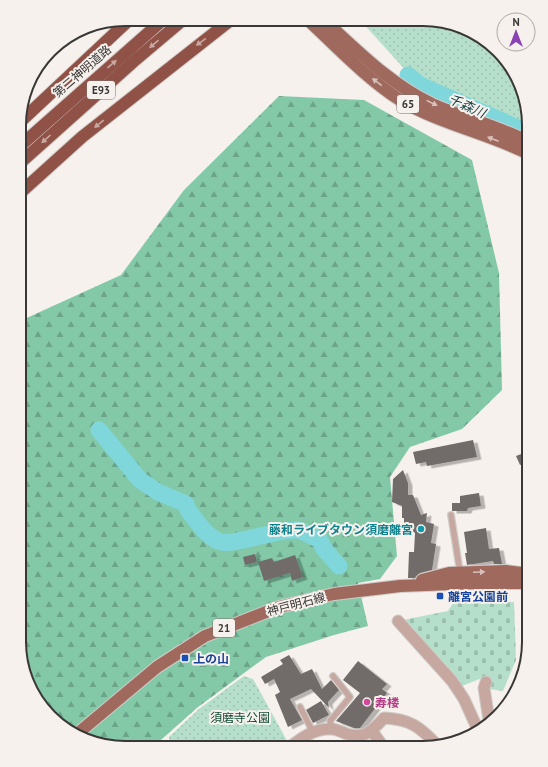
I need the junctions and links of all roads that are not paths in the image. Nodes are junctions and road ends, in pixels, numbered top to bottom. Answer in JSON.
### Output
{"nodes":[{"id":1,"x":123,"y":26,"type":"edge"},
{"id":2,"x":156,"y":26,"type":"edge"},
{"id":3,"x":176,"y":26,"type":"edge"},
{"id":4,"x":223,"y":26,"type":"edge"},
{"id":5,"x":314,"y":26,"type":"edge"},
{"id":6,"x":331,"y":26,"type":"edge"},
{"id":7,"x":27,"y":116,"type":"edge"},
{"id":8,"x":522,"y":139,"type":"edge"},
{"id":9,"x":26,"y":141,"type":"edge"},
{"id":10,"x":522,"y":151,"type":"edge"},
{"id":11,"x":26,"y":158,"type":"edge"},
{"id":12,"x":26,"y":188,"type":"edge"},
{"id":13,"x":452,"y":515,"type":"dead end"},
{"id":14,"x":460,"y":573,"type":"junction"},
{"id":15,"x":522,"y":573,"type":"edge"},
{"id":16,"x":477,"y":583,"type":"junction"},
{"id":17,"x":522,"y":583,"type":"edge"},
{"id":18,"x":400,"y":586,"type":"junction"},
{"id":19,"x":522,"y":591,"type":"edge"},
{"id":20,"x":398,"y":621,"type":"dead end"},
{"id":21,"x":333,"y":676,"type":"dead end"},
{"id":22,"x":486,"y":682,"type":"dead end"},
{"id":23,"x":300,"y":707,"type":"dead end"},
{"id":24,"x":488,"y":716,"type":"edge"},
{"id":25,"x":476,"y":725,"type":"edge"},
{"id":26,"x":332,"y":729,"type":"junction"},
{"id":27,"x":81,"y":730,"type":"edge"},
{"id":28,"x":372,"y":731,"type":"junction"},
{"id":29,"x":313,"y":732,"type":"junction"},
{"id":30,"x":433,"y":740,"type":"edge"},
{"id":31,"x":297,"y":741,"type":"edge"},
{"id":32,"x":379,"y":741,"type":"edge"}],
"edges":[{"from":1,"to":7,"type":"highway"},
{"from":9,"to":2,"type":"highway","name":"第二神明道路","number":"E93","one_way":true},
{"from":3,"to":11,"type":"highway","number":"E93","one_way":true},
{"from":4,"to":12,"type":"highway","one_way":true},
{"from":10,"to":5,"type":"main road","number":"65","one_way":true},
{"from":6,"to":8,"type":"main road","number":"65","one_way":true},
{"from":13,"to":14,"type":"lane"},
{"from":14,"to":15,"type":"main road","one_way":true},
{"from":14,"to":18,"type":"main road"},
{"from":16,"to":17,"type":"main road","name":"神戸明石線","number":"21"},
{"from":16,"to":18,"type":"main road","name":"神戸明石線","number":"21"},
{"from":16,"to":19,"type":"main road"},
{"from":18,"to":27,"type":"main road","name":"神戸明石線","number":"21"},
{"from":20,"to":25,"type":"street"},
{"from":21,"to":26,"type":"lane"},
{"from":22,"to":24,"type":"street"},
{"from":23,"to":29,"type":"lane"},
{"from":26,"to":28,"type":"street"},
{"from":26,"to":29,"type":"street"},
{"from":28,"to":30,"type":"street"},
{"from":28,"to":32,"type":"street"},
{"from":29,"to":31,"type":"street"}]}
